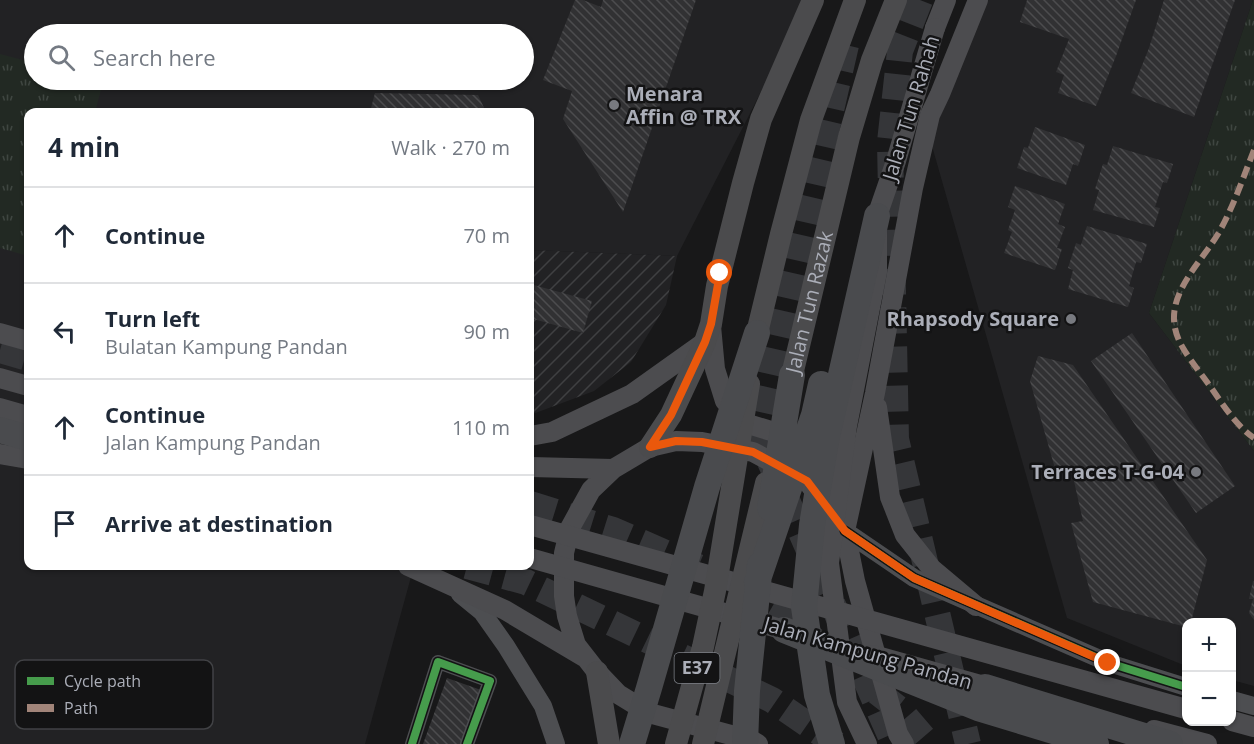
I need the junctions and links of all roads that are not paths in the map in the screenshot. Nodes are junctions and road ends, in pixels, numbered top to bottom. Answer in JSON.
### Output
{"nodes":[{"id":1,"x":813,"y":0,"type":"edge"},
{"id":2,"x":855,"y":0,"type":"edge"},
{"id":3,"x":896,"y":0,"type":"edge"},
{"id":4,"x":946,"y":0,"type":"edge"},
{"id":5,"x":978,"y":0,"type":"edge"},
{"id":6,"x":877,"y":216,"type":"junction"},
{"id":7,"x":0,"y":333,"type":"edge"},
{"id":8,"x":708,"y":333,"type":"junction"},
{"id":9,"x":758,"y":333,"type":"junction"},
{"id":10,"x":24,"y":340,"type":"edge"},
{"id":11,"x":879,"y":370,"type":"junction"},
{"id":12,"x":792,"y":375,"type":"junction"},
{"id":13,"x":0,"y":378,"type":"edge"},
{"id":14,"x":24,"y":385,"type":"edge"},
{"id":15,"x":875,"y":393,"type":"junction"},
{"id":16,"x":0,"y":408,"type":"edge"},
{"id":17,"x":24,"y":415,"type":"edge"},
{"id":18,"x":814,"y":415,"type":"junction"},
{"id":19,"x":0,"y":430,"type":"edge"},
{"id":20,"x":534,"y":435,"type":"edge"},
{"id":21,"x":24,"y":437,"type":"edge"},
{"id":22,"x":650,"y":447,"type":"junction"},
{"id":23,"x":0,"y":454,"type":"edge"},
{"id":24,"x":24,"y":458,"type":"edge"},
{"id":25,"x":534,"y":467,"type":"edge"},
{"id":26,"x":613,"y":469,"type":"junction"},
{"id":27,"x":534,"y":526,"type":"edge"},
{"id":28,"x":845,"y":531,"type":"junction"},
{"id":29,"x":534,"y":559,"type":"edge"},
{"id":30,"x":422,"y":570,"type":"edge"},
{"id":31,"x":758,"y":582,"type":"junction"},
{"id":32,"x":449,"y":584,"type":"junction"},
{"id":33,"x":976,"y":606,"type":"junction"},
{"id":34,"x":804,"y":608,"type":"junction"},
{"id":35,"x":784,"y":630,"type":"junction"},
{"id":36,"x":591,"y":665,"type":"junction"},
{"id":37,"x":1182,"y":686,"type":"edge"},
{"id":38,"x":985,"y":687,"type":"junction"},
{"id":39,"x":747,"y":692,"type":"junction"},
{"id":40,"x":1236,"y":701,"type":"edge"},
{"id":41,"x":1254,"y":706,"type":"edge"},
{"id":42,"x":1182,"y":708,"type":"edge"},
{"id":43,"x":412,"y":744,"type":"edge"},
{"id":44,"x":466,"y":744,"type":"edge"},
{"id":45,"x":556,"y":744,"type":"edge"},
{"id":46,"x":609,"y":744,"type":"edge"},
{"id":47,"x":632,"y":744,"type":"edge"},
{"id":48,"x":676,"y":744,"type":"edge"},
{"id":49,"x":702,"y":744,"type":"edge"},
{"id":50,"x":745,"y":744,"type":"edge"},
{"id":51,"x":758,"y":744,"type":"edge"},
{"id":52,"x":832,"y":744,"type":"edge"},
{"id":53,"x":867,"y":744,"type":"edge"},
{"id":54,"x":904,"y":744,"type":"edge"},
{"id":55,"x":1096,"y":744,"type":"edge"},
{"id":56,"x":1170,"y":744,"type":"edge"},
{"id":57,"x":1207,"y":744,"type":"edge"}],
"edges":[{"from":1,"to":8,"type":"main road"},
{"from":2,"to":9,"type":"main road","name":"Jalan Tun Razak","number":"E37"},
{"from":3,"to":12,"type":"main road","name":"Jalan Tun Razak","number":"E37"},
{"from":4,"to":6,"type":"main road","name":"Jalan Tun Rahah","bridge":true},
{"from":5,"to":11,"type":"main road"},
{"from":6,"to":18,"type":"highway","bridge":true},
{"from":6,"to":34,"type":"highway","bridge":true},
{"from":6,"to":53,"type":"main road","name":"Jalan Tun Rahah","bridge":true},
{"from":7,"to":10,"type":"main road"},
{"from":8,"to":11,"type":"main road"},
{"from":8,"to":20,"type":"main road"},
{"from":8,"to":22,"type":"main road"},
{"from":9,"to":47,"type":"highway","bridge":true},
{"from":9,"to":48,"type":"main road","name":"Jalan Tun Razak","number":"E37","bridge":true},
{"from":11,"to":15,"type":"main road"},
{"from":12,"to":31,"type":"highway","bridge":true},
{"from":12,"to":49,"type":"main road","name":"Jalan Tun Razak","number":"E37","bridge":true},
{"from":13,"to":14,"type":"main road"},
{"from":15,"to":28,"type":"main road"},
{"from":15,"to":33,"type":"main road"},
{"from":16,"to":17,"type":"main road"},
{"from":18,"to":31,"type":"highway","bridge":true},
{"from":18,"to":34,"type":"highway","bridge":true},
{"from":19,"to":21,"type":"highway"},
{"from":22,"to":26,"type":"main road"},
{"from":22,"to":28,"type":"main road"},
{"from":23,"to":24,"type":"main road"},
{"from":25,"to":26,"type":"main road"},
{"from":26,"to":36,"type":"main road"},
{"from":27,"to":42,"type":"main road","name":"Jalan Kampung Pandan","bridge":true},
{"from":28,"to":33,"type":"street"},
{"from":28,"to":54,"type":"main road"},
{"from":29,"to":35,"type":"main road","name":"Jalan Kampung Pandan","bridge":true},
{"from":30,"to":32,"type":"main road"},
{"from":31,"to":39,"type":"highway","bridge":true},
{"from":32,"to":36,"type":"main road"},
{"from":32,"to":45,"type":"street"},
{"from":33,"to":37,"type":"street"},
{"from":34,"to":52,"type":"highway","bridge":true},
{"from":35,"to":38,"type":"main road","name":"Jalan Kampung Pandan","bridge":true},
{"from":35,"to":55,"type":"highway","bridge":true},
{"from":36,"to":46,"type":"main road"},
{"from":36,"to":51,"type":"main road"},
{"from":38,"to":56,"type":"highway","bridge":true},
{"from":38,"to":57,"type":"main road","name":"Jalan Kampung Pandan","bridge":true},
{"from":39,"to":50,"type":"highway","bridge":true},
{"from":39,"to":51,"type":"highway","bridge":true},
{"from":40,"to":41,"type":"street"},
{"from":43,"to":44,"type":"street"}]}
